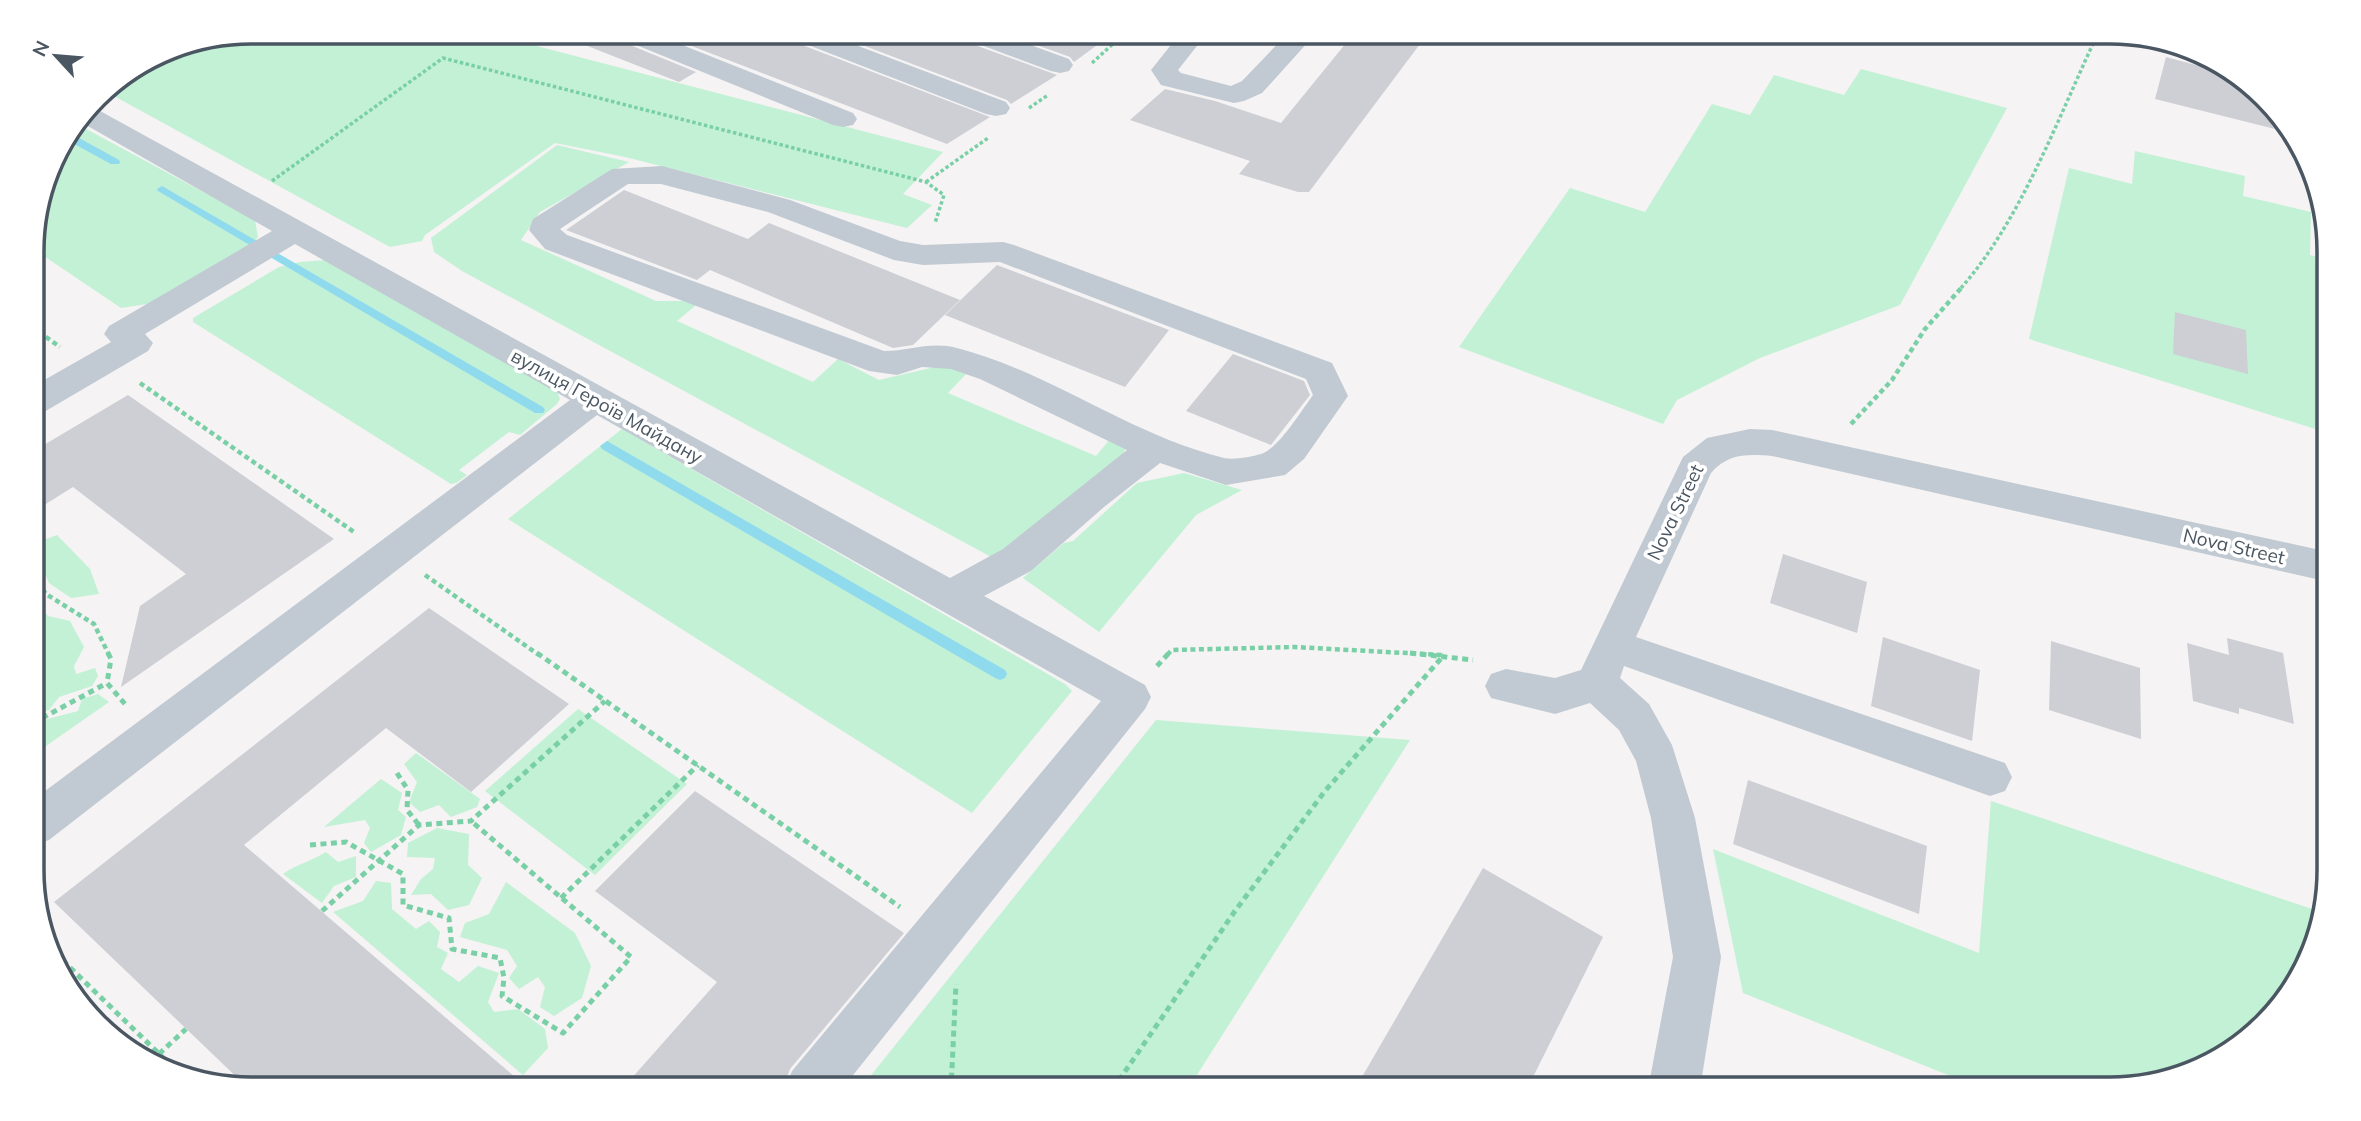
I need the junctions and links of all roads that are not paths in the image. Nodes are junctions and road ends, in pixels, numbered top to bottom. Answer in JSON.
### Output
{"nodes":[{"id":1,"x":653,"y":44,"type":"edge"},
{"id":2,"x":826,"y":44,"type":"edge"},
{"id":3,"x":1000,"y":44,"type":"edge"},
{"id":4,"x":1185,"y":44,"type":"edge"},
{"id":5,"x":1293,"y":44,"type":"edge"},
{"id":6,"x":1060,"y":65,"type":"dead end"},
{"id":7,"x":996,"y":108,"type":"dead end"},
{"id":8,"x":92,"y":117,"type":"edge"},
{"id":9,"x":843,"y":119,"type":"dead end"},
{"id":10,"x":287,"y":235,"type":"junction"},
{"id":11,"x":44,"y":395,"type":"edge"},
{"id":12,"x":595,"y":400,"type":"junction"},
{"id":13,"x":1156,"y":448,"type":"junction"},
{"id":14,"x":2317,"y":564,"type":"edge"},
{"id":15,"x":949,"y":597,"type":"junction"},
{"id":16,"x":1612,"y":645,"type":"junction"},
{"id":17,"x":1597,"y":683,"type":"junction"},
{"id":18,"x":1506,"y":686,"type":"road end"},
{"id":19,"x":1990,"y":777,"type":"dead end"},
{"id":20,"x":44,"y":818,"type":"edge"},
{"id":21,"x":820,"y":1077,"type":"edge"},
{"id":22,"x":1676,"y":1077,"type":"edge"}],
"edges":[{"from":1,"to":9,"type":"street"},
{"from":2,"to":7,"type":"street"},
{"from":3,"to":6,"type":"street"},
{"from":4,"to":5,"type":"street"},
{"from":8,"to":10,"type":"street","name":"вулиця Героїв Майдану"},
{"from":10,"to":11,"type":"street"},
{"from":10,"to":12,"type":"street","name":"вулиця Героїв Майдану"},
{"from":12,"to":15,"type":"street","name":"вулиця Героїв Майдану"},
{"from":12,"to":20,"type":"street"},
{"from":13,"to":13,"type":"street"},
{"from":13,"to":15,"type":"street"},
{"from":14,"to":16,"type":"street","name":"Nova Street"},
{"from":15,"to":21,"type":"street","name":"вулиця Героїв Майдану"},
{"from":16,"to":17,"type":"street","name":"Nova Street"},
{"from":16,"to":19,"type":"street"},
{"from":17,"to":18,"type":"street"},
{"from":17,"to":22,"type":"street"}]}
